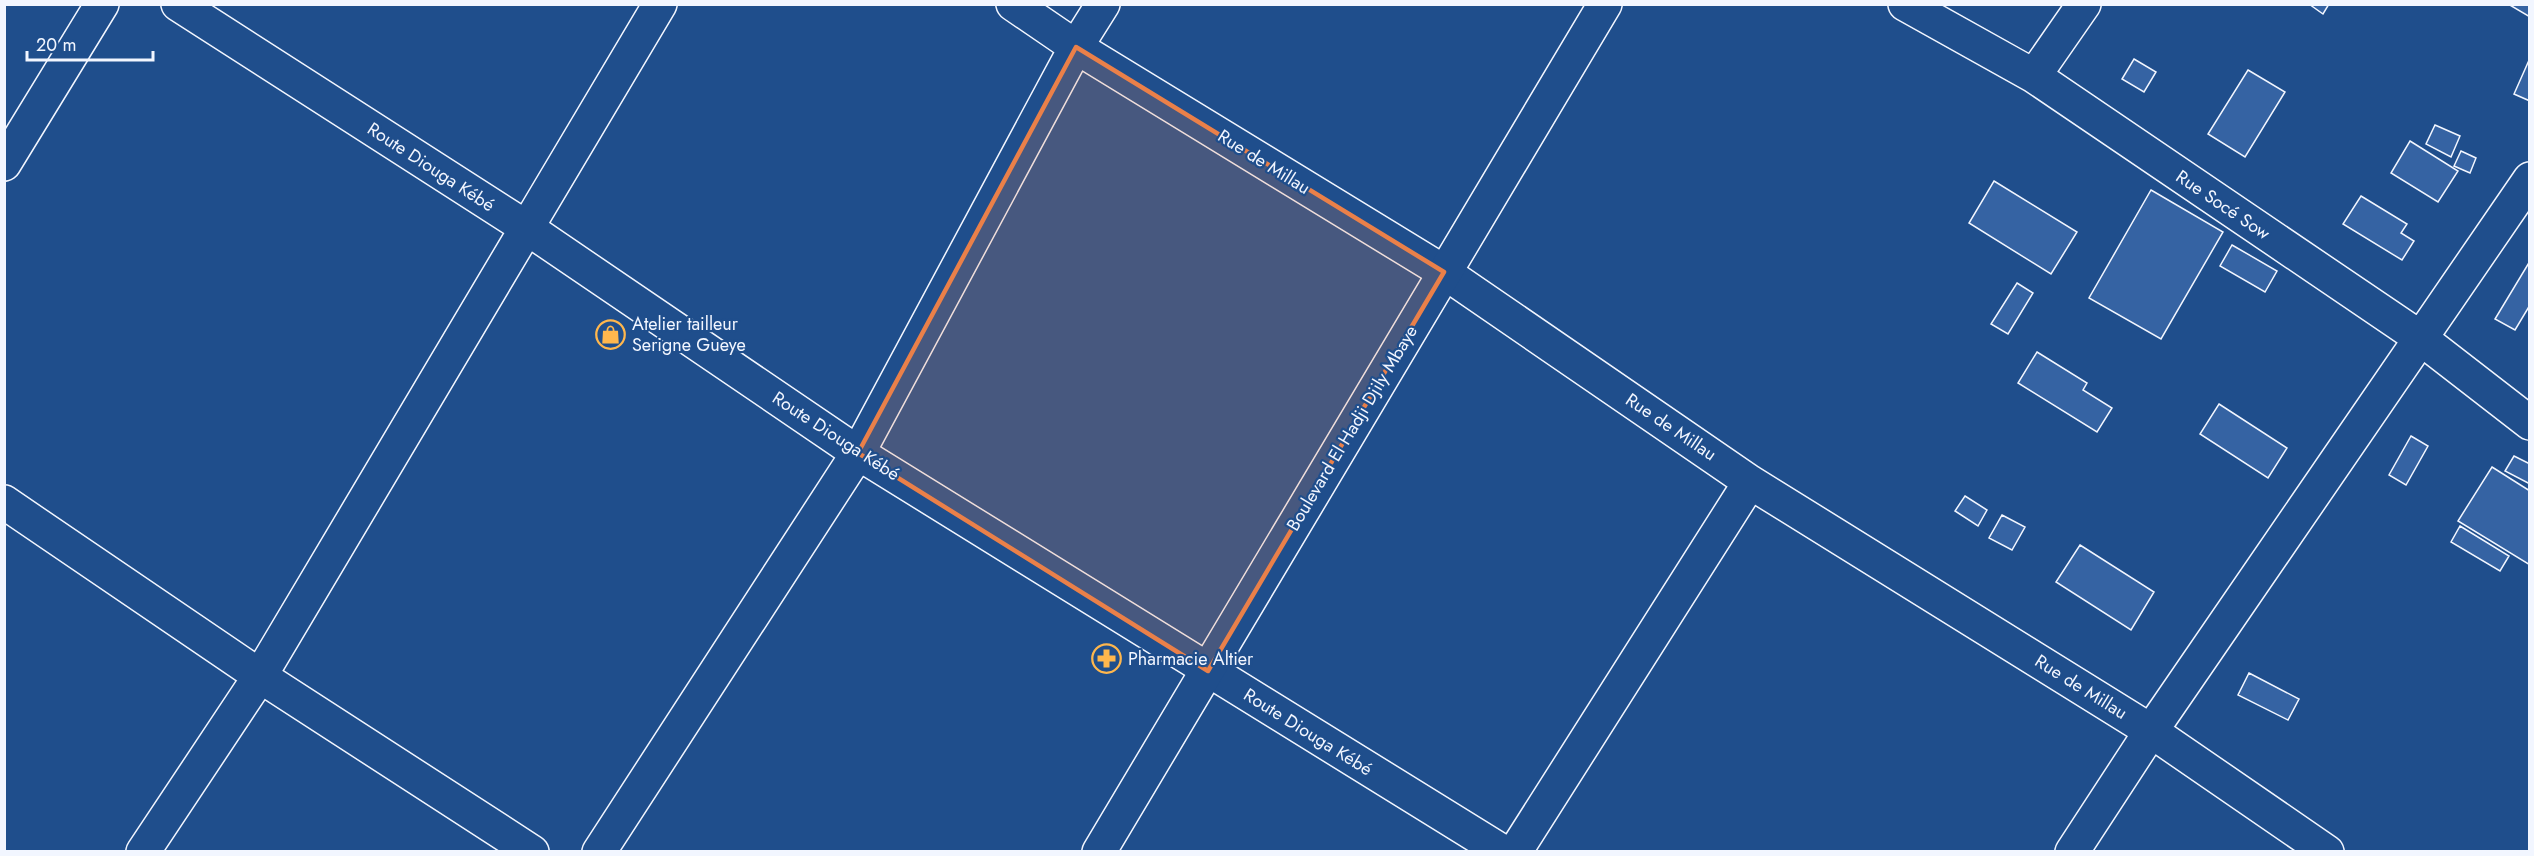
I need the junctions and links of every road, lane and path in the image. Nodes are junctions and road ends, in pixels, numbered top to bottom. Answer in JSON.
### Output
{"nodes":[{"id":1,"x":102,"y":4,"type":"edge"},
{"id":2,"x":178,"y":4,"type":"edge"},
{"id":3,"x":660,"y":4,"type":"edge"},
{"id":4,"x":1013,"y":4,"type":"edge"},
{"id":5,"x":1103,"y":4,"type":"edge"},
{"id":6,"x":1605,"y":4,"type":"edge"},
{"id":7,"x":1905,"y":4,"type":"edge"},
{"id":8,"x":2084,"y":4,"type":"edge"},
{"id":9,"x":1076,"y":47,"type":"junction"},
{"id":10,"x":2034,"y":76,"type":"junction"},
{"id":11,"x":4,"y":164,"type":"edge"},
{"id":12,"x":2529,"y":178,"type":"edge"},
{"id":13,"x":527,"y":228,"type":"junction"},
{"id":14,"x":1444,"y":273,"type":"junction"},
{"id":15,"x":2419,"y":337,"type":"junction"},
{"id":16,"x":2529,"y":423,"type":"edge"},
{"id":17,"x":858,"y":453,"type":"junction"},
{"id":18,"x":1750,"y":482,"type":"junction"},
{"id":19,"x":4,"y":502,"type":"edge"},
{"id":20,"x":1208,"y":671,"type":"junction"},
{"id":21,"x":260,"y":676,"type":"junction"},
{"id":22,"x":2151,"y":730,"type":"junction"},
{"id":23,"x":143,"y":852,"type":"edge"},
{"id":24,"x":532,"y":852,"type":"edge"},
{"id":25,"x":599,"y":852,"type":"edge"},
{"id":26,"x":1099,"y":852,"type":"edge"},
{"id":27,"x":1503,"y":852,"type":"edge"},
{"id":28,"x":1515,"y":852,"type":"edge"},
{"id":29,"x":2072,"y":852,"type":"edge"},
{"id":30,"x":2328,"y":852,"type":"edge"}],
"edges":[{"from":1,"to":11,"type":"street"},
{"from":2,"to":13,"type":"street","name":"Route Diouga Kébé"},
{"from":3,"to":13,"type":"street"},
{"from":4,"to":9,"type":"street","name":"Rue de Millau"},
{"from":5,"to":9,"type":"street"},
{"from":6,"to":14,"type":"street","name":"Boulevard El Hadji Djily Mbaye"},
{"from":7,"to":10,"type":"street","name":"Rue Socé Sow"},
{"from":8,"to":10,"type":"street"},
{"from":9,"to":14,"type":"street","name":"Rue de Millau"},
{"from":9,"to":17,"type":"street"},
{"from":10,"to":15,"type":"street","name":"Rue Socé Sow"},
{"from":12,"to":15,"type":"street"},
{"from":13,"to":17,"type":"street","name":"Route Diouga Kébé"},
{"from":13,"to":21,"type":"street"},
{"from":14,"to":18,"type":"street","name":"Rue de Millau"},
{"from":14,"to":20,"type":"street","name":"Boulevard El Hadji Djily Mbaye"},
{"from":15,"to":16,"type":"street","name":"Rue Socé Sow"},
{"from":15,"to":22,"type":"street"},
{"from":17,"to":20,"type":"street","name":"Route Diouga Kébé"},
{"from":17,"to":25,"type":"street"},
{"from":18,"to":22,"type":"street","name":"Rue de Millau"},
{"from":18,"to":28,"type":"street"},
{"from":19,"to":21,"type":"street"},
{"from":20,"to":26,"type":"street","name":"Boulevard El Hadji Djily Mbaye"},
{"from":20,"to":27,"type":"street","name":"Route Diouga Kébé"},
{"from":21,"to":23,"type":"street"},
{"from":21,"to":24,"type":"street"},
{"from":22,"to":29,"type":"street"},
{"from":22,"to":30,"type":"street","name":"Rue de Millau"}]}
